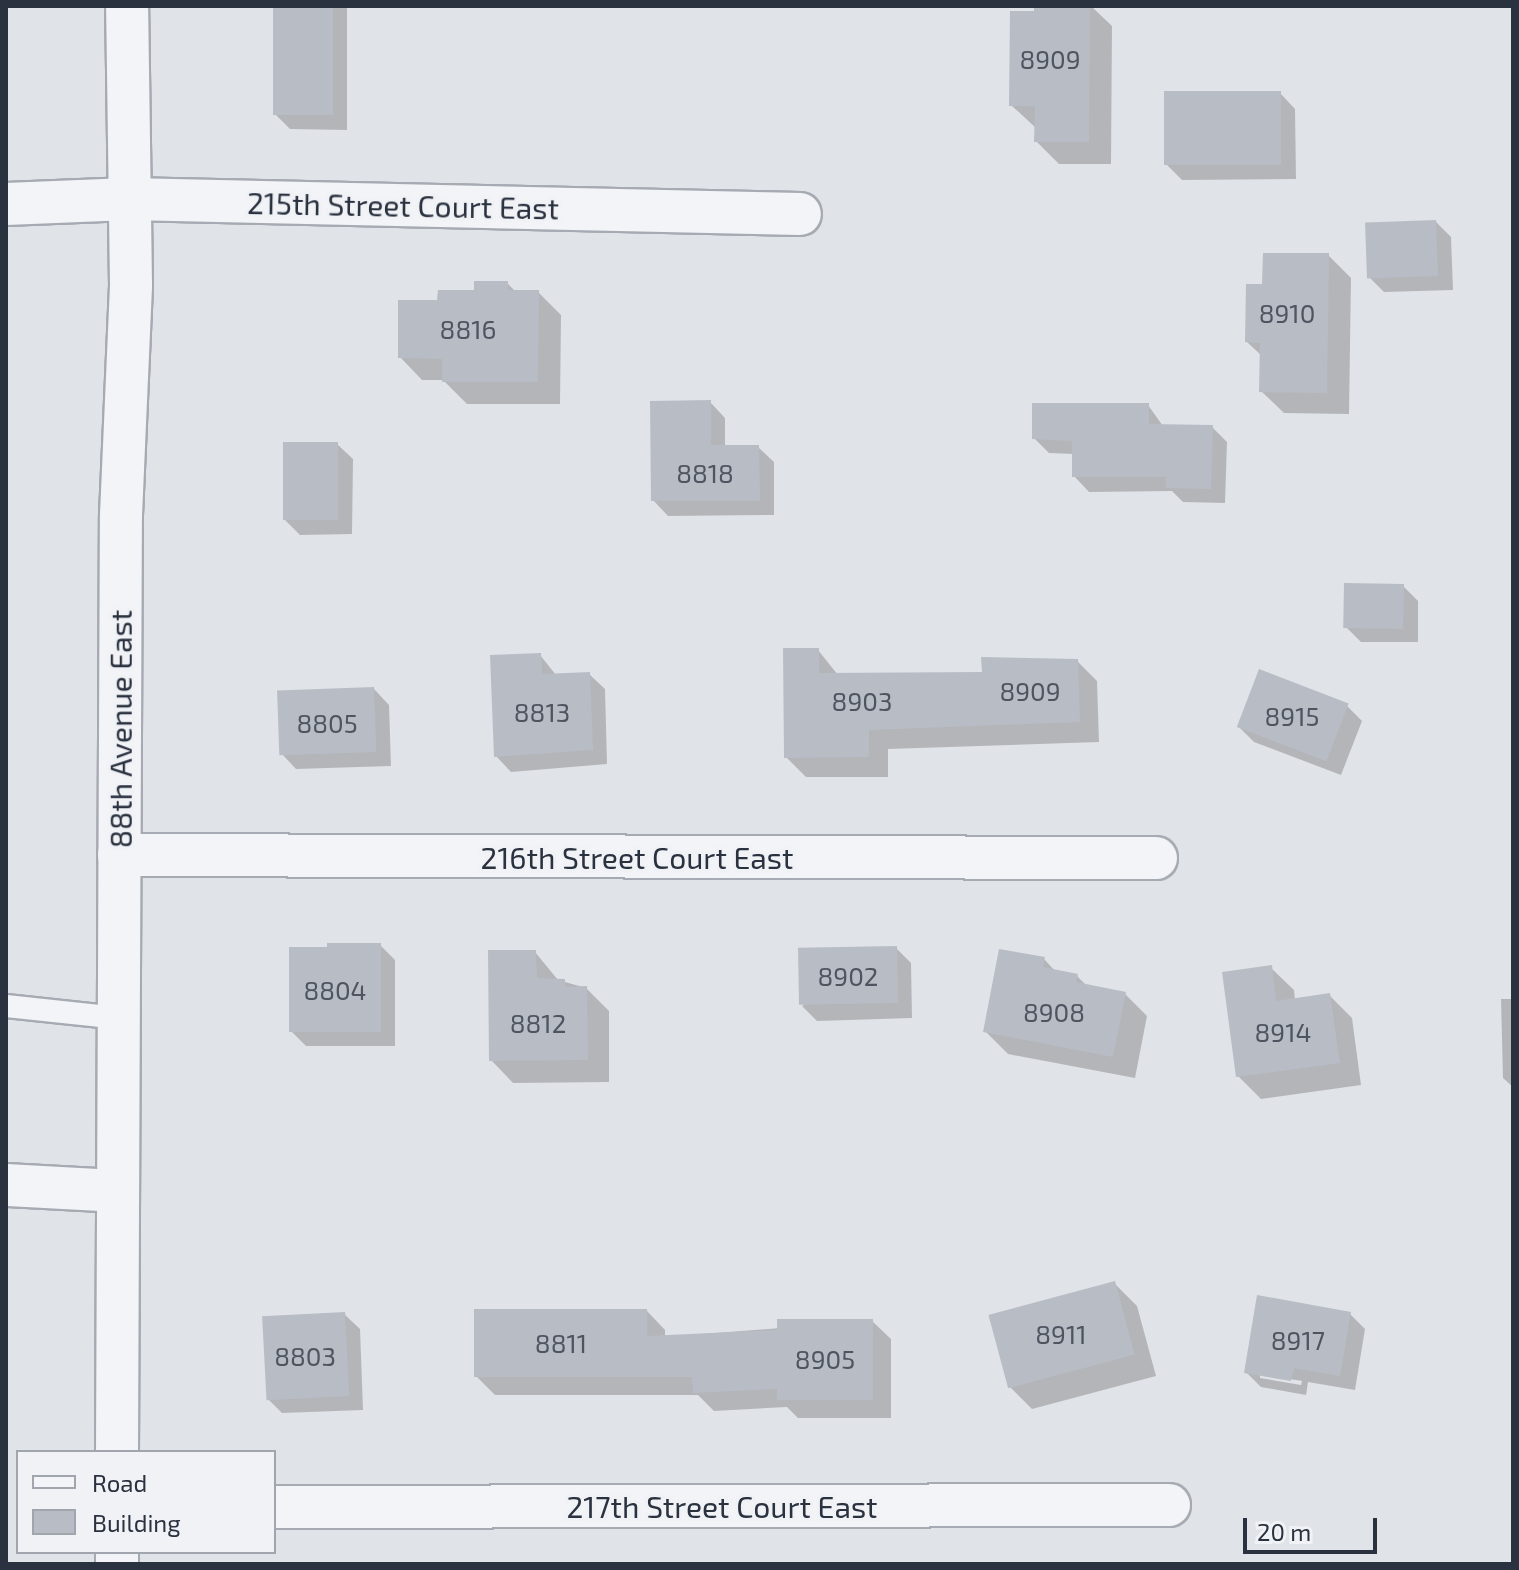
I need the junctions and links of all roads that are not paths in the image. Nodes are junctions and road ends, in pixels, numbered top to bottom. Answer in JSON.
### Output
{"nodes":[{"id":1,"x":127,"y":6,"type":"edge"},
{"id":2,"x":129,"y":199,"type":"junction"},
{"id":3,"x":6,"y":204,"type":"edge"},
{"id":4,"x":800,"y":214,"type":"dead end"},
{"id":5,"x":119,"y":855,"type":"junction"},
{"id":6,"x":1156,"y":858,"type":"dead end"},
{"id":7,"x":6,"y":1006,"type":"edge"},
{"id":8,"x":118,"y":1018,"type":"junction"},
{"id":9,"x":6,"y":1185,"type":"edge"},
{"id":10,"x":117,"y":1191,"type":"junction"},
{"id":11,"x":117,"y":1450,"type":"edge"},
{"id":12,"x":1169,"y":1505,"type":"dead end"},
{"id":13,"x":276,"y":1507,"type":"edge"}],
"edges":[{"from":1,"to":2,"type":"street","name":"88th Avenue East"},
{"from":2,"to":3,"type":"street","name":"215th Street Court East"},
{"from":2,"to":4,"type":"street","name":"215th Street Court East"},
{"from":2,"to":5,"type":"street","name":"88th Avenue East"},
{"from":5,"to":6,"type":"street","name":"216th Street Court East"},
{"from":5,"to":8,"type":"street","name":"88th Avenue East"},
{"from":7,"to":8,"type":"lane"},
{"from":8,"to":10,"type":"street","name":"88th Avenue East"},
{"from":9,"to":10,"type":"street"},
{"from":10,"to":11,"type":"street","name":"88th Avenue East"},
{"from":12,"to":13,"type":"street","name":"217th Street Court East"}]}
